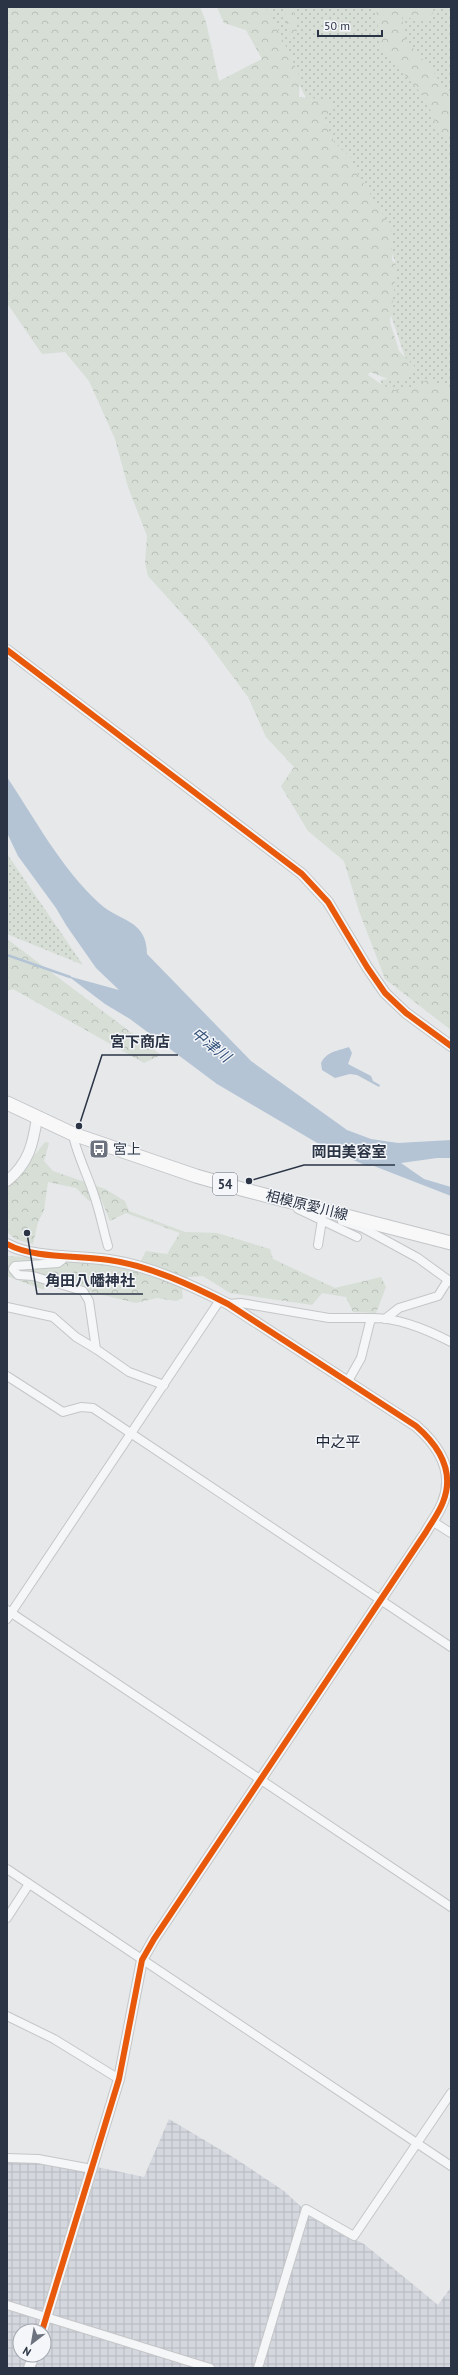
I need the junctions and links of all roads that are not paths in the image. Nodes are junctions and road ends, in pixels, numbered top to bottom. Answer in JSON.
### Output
{"nodes":[{"id":1,"x":7,"y":650,"type":"edge"},
{"id":2,"x":451,"y":1046,"type":"edge"},
{"id":3,"x":7,"y":1103,"type":"edge"},
{"id":4,"x":37,"y":1118,"type":"junction"},
{"id":5,"x":74,"y":1134,"type":"junction"},
{"id":6,"x":7,"y":1181,"type":"edge"},
{"id":7,"x":293,"y":1202,"type":"junction"},
{"id":8,"x":340,"y":1214,"type":"junction"},
{"id":9,"x":322,"y":1220,"type":"junction"},
{"id":10,"x":357,"y":1237,"type":"dead end"},
{"id":11,"x":451,"y":1243,"type":"edge"},
{"id":12,"x":7,"y":1244,"type":"edge"},
{"id":13,"x":318,"y":1245,"type":"dead end"},
{"id":14,"x":108,"y":1246,"type":"dead end"},
{"id":15,"x":62,"y":1255,"type":"junction"},
{"id":16,"x":450,"y":1281,"type":"edge"},
{"id":17,"x":224,"y":1302,"type":"junction"},
{"id":18,"x":7,"y":1307,"type":"edge"},
{"id":19,"x":371,"y":1318,"type":"junction"},
{"id":20,"x":385,"y":1319,"type":"junction"},
{"id":21,"x":451,"y":1342,"type":"edge"},
{"id":22,"x":96,"y":1349,"type":"junction"},
{"id":23,"x":7,"y":1376,"type":"edge"},
{"id":24,"x":348,"y":1380,"type":"junction"},
{"id":25,"x":164,"y":1385,"type":"junction"},
{"id":26,"x":131,"y":1434,"type":"junction"},
{"id":27,"x":449,"y":1477,"type":"edge"},
{"id":28,"x":432,"y":1521,"type":"junction"},
{"id":29,"x":451,"y":1533,"type":"edge"},
{"id":30,"x":381,"y":1600,"type":"junction"},
{"id":31,"x":8,"y":1614,"type":"edge"},
{"id":32,"x":451,"y":1647,"type":"edge"},
{"id":33,"x":261,"y":1778,"type":"junction"},
{"id":34,"x":7,"y":1869,"type":"edge"},
{"id":35,"x":29,"y":1884,"type":"junction"},
{"id":36,"x":451,"y":1906,"type":"edge"},
{"id":37,"x":7,"y":1918,"type":"edge"},
{"id":38,"x":142,"y":1960,"type":"junction"},
{"id":39,"x":7,"y":2016,"type":"edge"},
{"id":40,"x":119,"y":2078,"type":"junction"},
{"id":41,"x":451,"y":2093,"type":"edge"},
{"id":42,"x":417,"y":2143,"type":"junction"},
{"id":43,"x":7,"y":2158,"type":"edge"},
{"id":44,"x":451,"y":2166,"type":"edge"},
{"id":45,"x":92,"y":2169,"type":"junction"},
{"id":46,"x":7,"y":2305,"type":"edge"},
{"id":47,"x":46,"y":2318,"type":"junction"},
{"id":48,"x":44,"y":2323,"type":"edge"},
{"id":49,"x":210,"y":2368,"type":"edge"},
{"id":50,"x":258,"y":2368,"type":"edge"}],
"edges":[{"from":1,"to":2,"type":"street"},
{"from":3,"to":4,"type":"main road","name":"相模原愛川線","number":"54"},
{"from":4,"to":5,"type":"main road","name":"相模原愛川線","number":"54"},
{"from":4,"to":6,"type":"street"},
{"from":5,"to":7,"type":"main road","name":"相模原愛川線","number":"54"},
{"from":5,"to":14,"type":"street"},
{"from":7,"to":8,"type":"main road","name":"相模原愛川線","number":"54"},
{"from":7,"to":9,"type":"street"},
{"from":8,"to":11,"type":"main road","name":"相模原愛川線","number":"54"},
{"from":8,"to":16,"type":"street"},
{"from":9,"to":10,"type":"street"},
{"from":9,"to":13,"type":"street"},
{"from":12,"to":15,"type":"street"},
{"from":15,"to":17,"type":"street"},
{"from":15,"to":22,"type":"street"},
{"from":16,"to":20,"type":"street"},
{"from":17,"to":19,"type":"street"},
{"from":17,"to":24,"type":"street"},
{"from":17,"to":25,"type":"street"},
{"from":18,"to":22,"type":"street"},
{"from":19,"to":20,"type":"street"},
{"from":19,"to":24,"type":"street"},
{"from":20,"to":21,"type":"street"},
{"from":22,"to":25,"type":"street"},
{"from":23,"to":26,"type":"street"},
{"from":24,"to":27,"type":"street"},
{"from":25,"to":26,"type":"street"},
{"from":26,"to":30,"type":"street"},
{"from":26,"to":31,"type":"street"},
{"from":27,"to":28,"type":"street"},
{"from":28,"to":29,"type":"street"},
{"from":28,"to":30,"type":"street"},
{"from":30,"to":32,"type":"street"},
{"from":30,"to":33,"type":"street"},
{"from":31,"to":33,"type":"street"},
{"from":33,"to":36,"type":"street"},
{"from":33,"to":38,"type":"street"},
{"from":34,"to":35,"type":"street"},
{"from":35,"to":37,"type":"street"},
{"from":35,"to":38,"type":"street"},
{"from":38,"to":40,"type":"street"},
{"from":38,"to":42,"type":"street"},
{"from":39,"to":40,"type":"street"},
{"from":40,"to":45,"type":"street"},
{"from":41,"to":42,"type":"street"},
{"from":42,"to":44,"type":"street"},
{"from":42,"to":50,"type":"street"},
{"from":43,"to":45,"type":"street"},
{"from":45,"to":47,"type":"street"},
{"from":46,"to":47,"type":"street"},
{"from":47,"to":48,"type":"street"},
{"from":47,"to":49,"type":"street"}]}
